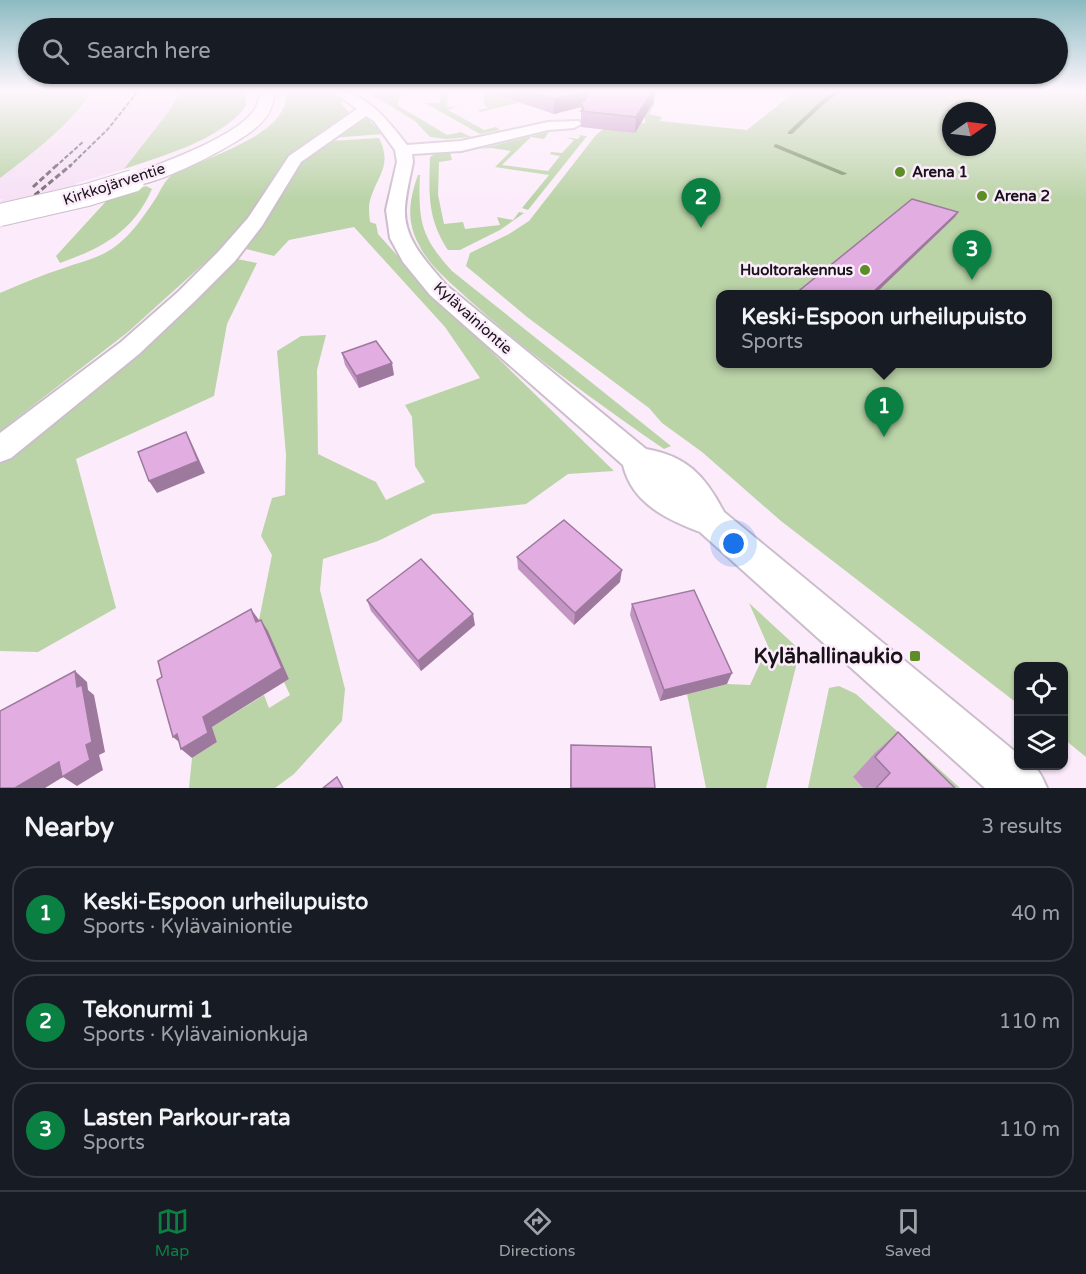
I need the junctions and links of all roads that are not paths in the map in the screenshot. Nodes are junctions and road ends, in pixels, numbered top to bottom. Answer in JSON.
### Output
{"nodes":[{"id":1,"x":226,"y":128,"type":"edge"},
{"id":2,"x":245,"y":128,"type":"edge"},
{"id":3,"x":339,"y":128,"type":"edge"},
{"id":4,"x":387,"y":128,"type":"edge"},
{"id":5,"x":540,"y":128,"type":"edge"},
{"id":6,"x":403,"y":150,"type":"junction"},
{"id":7,"x":130,"y":178,"type":"junction"},
{"id":8,"x":0,"y":205,"type":"edge"},
{"id":9,"x":0,"y":215,"type":"edge"},
{"id":10,"x":0,"y":450,"type":"edge"},
{"id":11,"x":1022,"y":788,"type":"edge"}],
"edges":[{"from":1,"to":7,"type":"main road","name":"Kirkkojärventie"},
{"from":2,"to":7,"type":"main road","name":"Kirkkojärventie"},
{"from":3,"to":10,"type":"street"},
{"from":4,"to":6,"type":"street"},
{"from":5,"to":6,"type":"street"},
{"from":6,"to":11,"type":"street","name":"Kylävainiontie"},
{"from":7,"to":8,"type":"main road","name":"Kirkkojärventie"},
{"from":7,"to":9,"type":"main road","name":"Kirkkojärventie","bridge":true}]}
